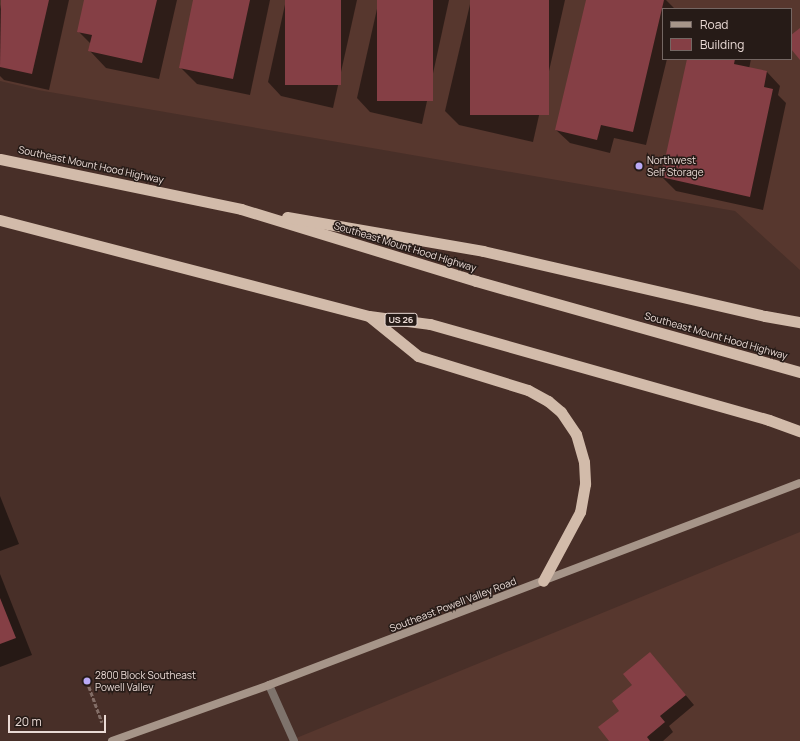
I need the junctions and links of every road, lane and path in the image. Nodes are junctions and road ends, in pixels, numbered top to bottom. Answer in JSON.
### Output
{"nodes":[{"id":1,"x":0,"y":159,"type":"edge"},
{"id":2,"x":241,"y":209,"type":"junction"},
{"id":3,"x":0,"y":220,"type":"edge"},
{"id":4,"x":369,"y":316,"type":"junction"},
{"id":5,"x":800,"y":322,"type":"edge"},
{"id":6,"x":800,"y":372,"type":"edge"},
{"id":7,"x":800,"y":430,"type":"edge"},
{"id":8,"x":800,"y":483,"type":"edge"},
{"id":9,"x":543,"y":581,"type":"junction"},
{"id":10,"x":88,"y":681,"type":"dead end"},
{"id":11,"x":269,"y":685,"type":"junction"},
{"id":12,"x":104,"y":726,"type":"dead end"},
{"id":13,"x":112,"y":741,"type":"edge"},
{"id":14,"x":294,"y":741,"type":"edge"}],
"edges":[{"from":1,"to":2,"type":"highway","name":"Southeast Mount Hood Highway"},
{"from":2,"to":5,"type":"highway"},
{"from":2,"to":6,"type":"highway","name":"Southeast Mount Hood Highway"},
{"from":3,"to":4,"type":"highway","number":"US 26"},
{"from":4,"to":7,"type":"highway","number":"US 26"},
{"from":4,"to":9,"type":"highway"},
{"from":8,"to":9,"type":"main road","name":"Southeast Powell Valley Road"},
{"from":9,"to":11,"type":"main road","name":"Southeast Powell Valley Road"},
{"from":10,"to":12,"type":"path"},
{"from":11,"to":13,"type":"main road","name":"Southeast Powell Valley Road"},
{"from":11,"to":14,"type":"lane"}]}
